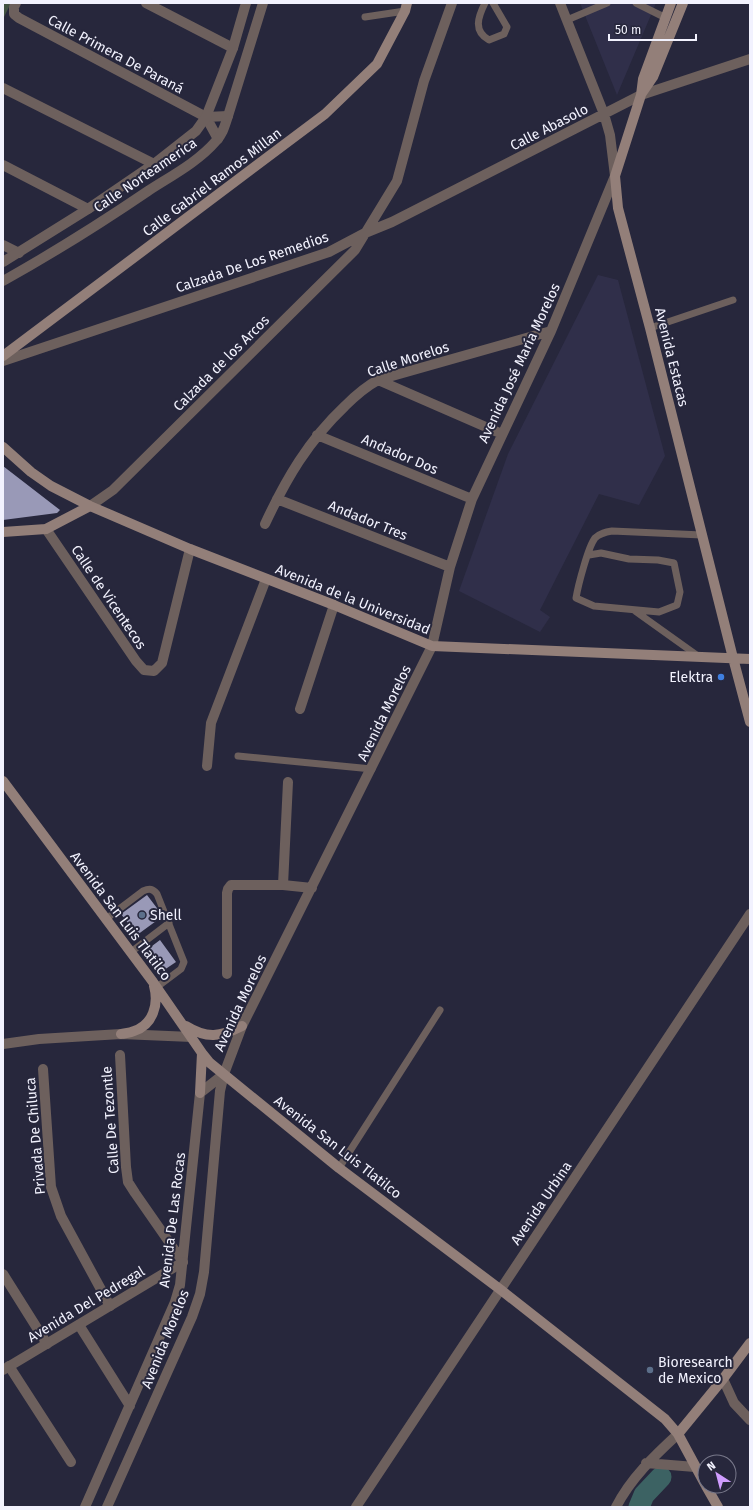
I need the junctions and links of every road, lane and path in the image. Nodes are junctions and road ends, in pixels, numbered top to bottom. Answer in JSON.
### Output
{"nodes":[{"id":1,"x":16,"y":3,"type":"edge"},
{"id":2,"x":146,"y":3,"type":"edge"},
{"id":3,"x":246,"y":3,"type":"edge"},
{"id":4,"x":263,"y":3,"type":"edge"},
{"id":5,"x":452,"y":3,"type":"edge"},
{"id":6,"x":484,"y":3,"type":"edge"},
{"id":7,"x":493,"y":3,"type":"edge"},
{"id":8,"x":560,"y":3,"type":"edge"},
{"id":9,"x":607,"y":3,"type":"edge"},
{"id":10,"x":636,"y":3,"type":"edge"},
{"id":11,"x":671,"y":3,"type":"edge"},
{"id":12,"x":683,"y":3,"type":"edge"},
{"id":13,"x":406,"y":7,"type":"edge"},
{"id":14,"x":365,"y":16,"type":"dead end"},
{"id":15,"x":666,"y":18,"type":"junction"},
{"id":16,"x":567,"y":20,"type":"junction"},
{"id":17,"x":233,"y":48,"type":"junction"},
{"id":18,"x":750,"y":59,"type":"edge"},
{"id":19,"x":3,"y":88,"type":"edge"},
{"id":20,"x":641,"y":95,"type":"junction"},
{"id":21,"x":604,"y":114,"type":"junction"},
{"id":22,"x":228,"y":116,"type":"junction"},
{"id":23,"x":206,"y":117,"type":"junction"},
{"id":24,"x":218,"y":139,"type":"junction"},
{"id":25,"x":154,"y":164,"type":"junction"},
{"id":26,"x":3,"y":165,"type":"edge"},
{"id":27,"x":615,"y":176,"type":"junction"},
{"id":28,"x":88,"y":209,"type":"junction"},
{"id":29,"x":365,"y":233,"type":"junction"},
{"id":30,"x":3,"y":244,"type":"edge"},
{"id":31,"x":19,"y":253,"type":"junction"},
{"id":32,"x":3,"y":262,"type":"edge"},
{"id":33,"x":3,"y":281,"type":"edge"},
{"id":34,"x":733,"y":300,"type":"dead end"},
{"id":35,"x":650,"y":328,"type":"junction"},
{"id":36,"x":551,"y":330,"type":"junction"},
{"id":37,"x":3,"y":356,"type":"edge"},
{"id":38,"x":3,"y":361,"type":"edge"},
{"id":39,"x":378,"y":380,"type":"junction"},
{"id":40,"x":502,"y":434,"type":"junction"},
{"id":41,"x":317,"y":435,"type":"junction"},
{"id":42,"x":3,"y":447,"type":"edge"},
{"id":43,"x":277,"y":498,"type":"junction"},
{"id":44,"x":472,"y":499,"type":"junction"},
{"id":45,"x":90,"y":506,"type":"junction"},
{"id":46,"x":265,"y":524,"type":"dead end"},
{"id":47,"x":46,"y":530,"type":"junction"},
{"id":48,"x":3,"y":532,"type":"edge"},
{"id":49,"x":702,"y":535,"type":"junction"},
{"id":50,"x":190,"y":549,"type":"junction"},
{"id":51,"x":589,"y":555,"type":"junction"},
{"id":52,"x":450,"y":567,"type":"junction"},
{"id":53,"x":266,"y":579,"type":"junction"},
{"id":54,"x":334,"y":605,"type":"junction"},
{"id":55,"x":633,"y":610,"type":"junction"},
{"id":56,"x":432,"y":646,"type":"junction"},
{"id":57,"x":698,"y":656,"type":"junction"},
{"id":58,"x":733,"y":658,"type":"junction"},
{"id":59,"x":750,"y":659,"type":"edge"},
{"id":60,"x":300,"y":709,"type":"dead end"},
{"id":61,"x":750,"y":722,"type":"edge"},
{"id":62,"x":238,"y":756,"type":"dead end"},
{"id":63,"x":207,"y":766,"type":"dead end"},
{"id":64,"x":372,"y":768,"type":"junction"},
{"id":65,"x":3,"y":781,"type":"edge"},
{"id":66,"x":288,"y":782,"type":"dead end"},
{"id":67,"x":283,"y":885,"type":"junction"},
{"id":68,"x":312,"y":888,"type":"junction"},
{"id":69,"x":750,"y":914,"type":"edge"},
{"id":70,"x":106,"y":919,"type":"junction"},
{"id":71,"x":169,"y":923,"type":"junction"},
{"id":72,"x":131,"y":952,"type":"junction"},
{"id":73,"x":227,"y":974,"type":"dead end"},
{"id":74,"x":155,"y":985,"type":"junction"},
{"id":75,"x":440,"y":1010,"type":"dead end"},
{"id":76,"x":182,"y":1024,"type":"junction"},
{"id":77,"x":242,"y":1026,"type":"junction"},
{"id":78,"x":121,"y":1034,"type":"junction"},
{"id":79,"x":192,"y":1037,"type":"junction"},
{"id":80,"x":3,"y":1044,"type":"edge"},
{"id":81,"x":202,"y":1053,"type":"junction"},
{"id":82,"x":120,"y":1055,"type":"dead end"},
{"id":83,"x":43,"y":1069,"type":"dead end"},
{"id":84,"x":224,"y":1074,"type":"junction"},
{"id":85,"x":200,"y":1093,"type":"junction"},
{"id":86,"x":339,"y":1168,"type":"junction"},
{"id":87,"x":183,"y":1262,"type":"junction"},
{"id":88,"x":3,"y":1274,"type":"edge"},
{"id":89,"x":501,"y":1290,"type":"junction"},
{"id":90,"x":110,"y":1306,"type":"junction"},
{"id":91,"x":79,"y":1325,"type":"junction"},
{"id":92,"x":750,"y":1343,"type":"edge"},
{"id":93,"x":47,"y":1344,"type":"junction"},
{"id":94,"x":6,"y":1368,"type":"edge"},
{"id":95,"x":723,"y":1379,"type":"junction"},
{"id":96,"x":130,"y":1406,"type":"junction"},
{"id":97,"x":750,"y":1420,"type":"edge"},
{"id":98,"x":678,"y":1434,"type":"junction"},
{"id":99,"x":71,"y":1462,"type":"dead end"},
{"id":100,"x":646,"y":1463,"type":"junction"},
{"id":101,"x":695,"y":1467,"type":"junction"},
{"id":102,"x":697,"y":1470,"type":"edge"},
{"id":103,"x":711,"y":1494,"type":"edge"},
{"id":104,"x":85,"y":1507,"type":"edge"},
{"id":105,"x":107,"y":1507,"type":"edge"},
{"id":106,"x":356,"y":1507,"type":"edge"},
{"id":107,"x":616,"y":1507,"type":"edge"},
{"id":108,"x":718,"y":1507,"type":"edge"}],
"edges":[{"from":1,"to":23,"type":"street","name":"Calle Primera De Paraná"},
{"from":2,"to":17,"type":"street"},
{"from":3,"to":17,"type":"street","name":"Calle Norteamerica"},
{"from":4,"to":22,"type":"street","name":"Calle Norteamerica"},
{"from":5,"to":29,"type":"street"},
{"from":6,"to":7,"type":"lane"},
{"from":8,"to":16,"type":"street","name":"Avenida Estacas"},
{"from":9,"to":16,"type":"lane"},
{"from":10,"to":15,"type":"lane"},
{"from":11,"to":15,"type":"main road","name":"Avenida José María Morelos"},
{"from":12,"to":20,"type":"main road","name":"Avenida José María Morelos"},
{"from":13,"to":14,"type":"lane"},
{"from":13,"to":37,"type":"main road","name":"Calle Gabriel Ramos Millan"},
{"from":15,"to":20,"type":"main road","name":"Avenida José María Morelos"},
{"from":16,"to":21,"type":"street","name":"Avenida Estacas"},
{"from":17,"to":23,"type":"street","name":"Calle Norteamerica"},
{"from":18,"to":20,"type":"street","name":"Calle Abasolo"},
{"from":19,"to":25,"type":"street"},
{"from":20,"to":21,"type":"street","name":"Calle Abasolo"},
{"from":20,"to":27,"type":"main road","name":"Avenida José María Morelos"},
{"from":21,"to":27,"type":"street","name":"Avenida Estacas"},
{"from":21,"to":29,"type":"street","name":"Calle Abasolo"},
{"from":22,"to":23,"type":"street"},
{"from":22,"to":24,"type":"street","name":"Calle Norteamerica"},
{"from":23,"to":24,"type":"street"},
{"from":23,"to":25,"type":"street","name":"Calle Norteamerica"},
{"from":24,"to":33,"type":"street","name":"Calle Norteamerica"},
{"from":25,"to":28,"type":"street","name":"Calle Norteamerica"},
{"from":26,"to":28,"type":"street"},
{"from":27,"to":35,"type":"main road","name":"Avenida Estacas"},
{"from":27,"to":36,"type":"street","name":"Avenida José María Morelos"},
{"from":28,"to":31,"type":"street","name":"Calle Norteamerica"},
{"from":29,"to":38,"type":"street","name":"Calzada De Los Remedios"},
{"from":29,"to":45,"type":"street","name":"Calzada de los Arcos"},
{"from":30,"to":31,"type":"street"},
{"from":31,"to":32,"type":"street","name":"Calle Norteamerica"},
{"from":34,"to":35,"type":"lane"},
{"from":35,"to":49,"type":"main road","name":"Avenida Estacas"},
{"from":36,"to":39,"type":"street","name":"Calle Morelos"},
{"from":36,"to":40,"type":"street","name":"Avenida José María Morelos"},
{"from":39,"to":40,"type":"street"},
{"from":39,"to":41,"type":"street","name":"Calle Morelos"},
{"from":40,"to":44,"type":"street","name":"Avenida José María Morelos"},
{"from":41,"to":43,"type":"street","name":"Calle Morelos"},
{"from":41,"to":44,"type":"street","name":"Andador Dos"},
{"from":42,"to":45,"type":"main road","name":"Avenida de la Universidad"},
{"from":43,"to":46,"type":"street","name":"Calle Morelos"},
{"from":43,"to":52,"type":"street","name":"Andador Tres"},
{"from":44,"to":52,"type":"street","name":"Avenida José María Morelos"},
{"from":45,"to":47,"type":"main road"},
{"from":45,"to":50,"type":"main road","name":"Avenida de la Universidad"},
{"from":47,"to":48,"type":"main road"},
{"from":47,"to":50,"type":"street","name":"Calle de Vicentecos"},
{"from":49,"to":51,"type":"lane"},
{"from":49,"to":58,"type":"main road","name":"Avenida Estacas"},
{"from":50,"to":53,"type":"main road","name":"Avenida de la Universidad"},
{"from":51,"to":55,"type":"lane"},
{"from":51,"to":55,"type":"lane"},
{"from":52,"to":56,"type":"street","name":"Avenida José María Morelos"},
{"from":53,"to":54,"type":"main road","name":"Avenida de la Universidad"},
{"from":53,"to":63,"type":"street"},
{"from":54,"to":56,"type":"main road","name":"Avenida de la Universidad"},
{"from":54,"to":60,"type":"street"},
{"from":55,"to":57,"type":"lane"},
{"from":56,"to":57,"type":"main road","name":"Avenida de la Universidad"},
{"from":56,"to":64,"type":"street","name":"Avenida Morelos"},
{"from":57,"to":58,"type":"main road","name":"Avenida de la Universidad"},
{"from":58,"to":59,"type":"main road","name":"Avenida de la Universidad"},
{"from":58,"to":61,"type":"main road","name":"Avenida Estacas"},
{"from":62,"to":64,"type":"lane"},
{"from":64,"to":68,"type":"street","name":"Avenida Morelos"},
{"from":65,"to":70,"type":"main road","name":"Avenida San Luis Tlatilco"},
{"from":66,"to":67,"type":"street"},
{"from":67,"to":68,"type":"street"},
{"from":67,"to":73,"type":"street"},
{"from":68,"to":77,"type":"street","name":"Avenida Morelos"},
{"from":69,"to":89,"type":"street","name":"Avenida Urbina"},
{"from":70,"to":71,"type":"lane"},
{"from":70,"to":72,"type":"main road","name":"Avenida San Luis Tlatilco"},
{"from":71,"to":72,"type":"lane"},
{"from":71,"to":74,"type":"lane"},
{"from":72,"to":74,"type":"main road","name":"Avenida San Luis Tlatilco"},
{"from":74,"to":76,"type":"main road","name":"Avenida San Luis Tlatilco"},
{"from":74,"to":78,"type":"main road"},
{"from":75,"to":86,"type":"lane"},
{"from":76,"to":77,"type":"main road"},
{"from":76,"to":79,"type":"main road","name":"Avenida San Luis Tlatilco"},
{"from":77,"to":84,"type":"street","name":"Avenida Morelos"},
{"from":78,"to":79,"type":"street"},
{"from":78,"to":80,"type":"street"},
{"from":79,"to":81,"type":"main road","name":"Avenida San Luis Tlatilco"},
{"from":81,"to":84,"type":"main road","name":"Avenida San Luis Tlatilco"},
{"from":81,"to":85,"type":"main road"},
{"from":82,"to":87,"type":"street","name":"Calle De Tezontle"},
{"from":83,"to":90,"type":"street","name":"Privada De Chiluca"},
{"from":84,"to":85,"type":"street"},
{"from":84,"to":86,"type":"main road","name":"Avenida San Luis Tlatilco"},
{"from":84,"to":105,"type":"street","name":"Avenida Morelos"},
{"from":85,"to":87,"type":"street","name":"Avenida De Las Rocas"},
{"from":86,"to":89,"type":"main road","name":"Avenida San Luis Tlatilco"},
{"from":87,"to":90,"type":"street","name":"Avenida Del Pedregal"},
{"from":87,"to":96,"type":"street","name":"Avenida De Las Rocas"},
{"from":88,"to":93,"type":"street"},
{"from":89,"to":98,"type":"main road","name":"Avenida San Luis Tlatilco"},
{"from":89,"to":106,"type":"street","name":"Avenida Urbina"},
{"from":90,"to":91,"type":"street","name":"Avenida Del Pedregal"},
{"from":91,"to":93,"type":"street","name":"Avenida Del Pedregal"},
{"from":91,"to":96,"type":"street"},
{"from":92,"to":95,"type":"main road"},
{"from":93,"to":94,"type":"street","name":"Avenida Del Pedregal"},
{"from":94,"to":99,"type":"street"},
{"from":95,"to":97,"type":"street"},
{"from":95,"to":98,"type":"main road"},
{"from":96,"to":104,"type":"street","name":"Avenida De Las Rocas"},
{"from":98,"to":100,"type":"street"},
{"from":98,"to":101,"type":"main road","name":"Avenida San Luis Tlatilco"},
{"from":100,"to":101,"type":"street"},
{"from":100,"to":107,"type":"street"},
{"from":101,"to":102,"type":"main road","name":"Avenida San Luis Tlatilco"},
{"from":103,"to":108,"type":"main road","name":"Avenida San Luis Tlatilco"}]}
